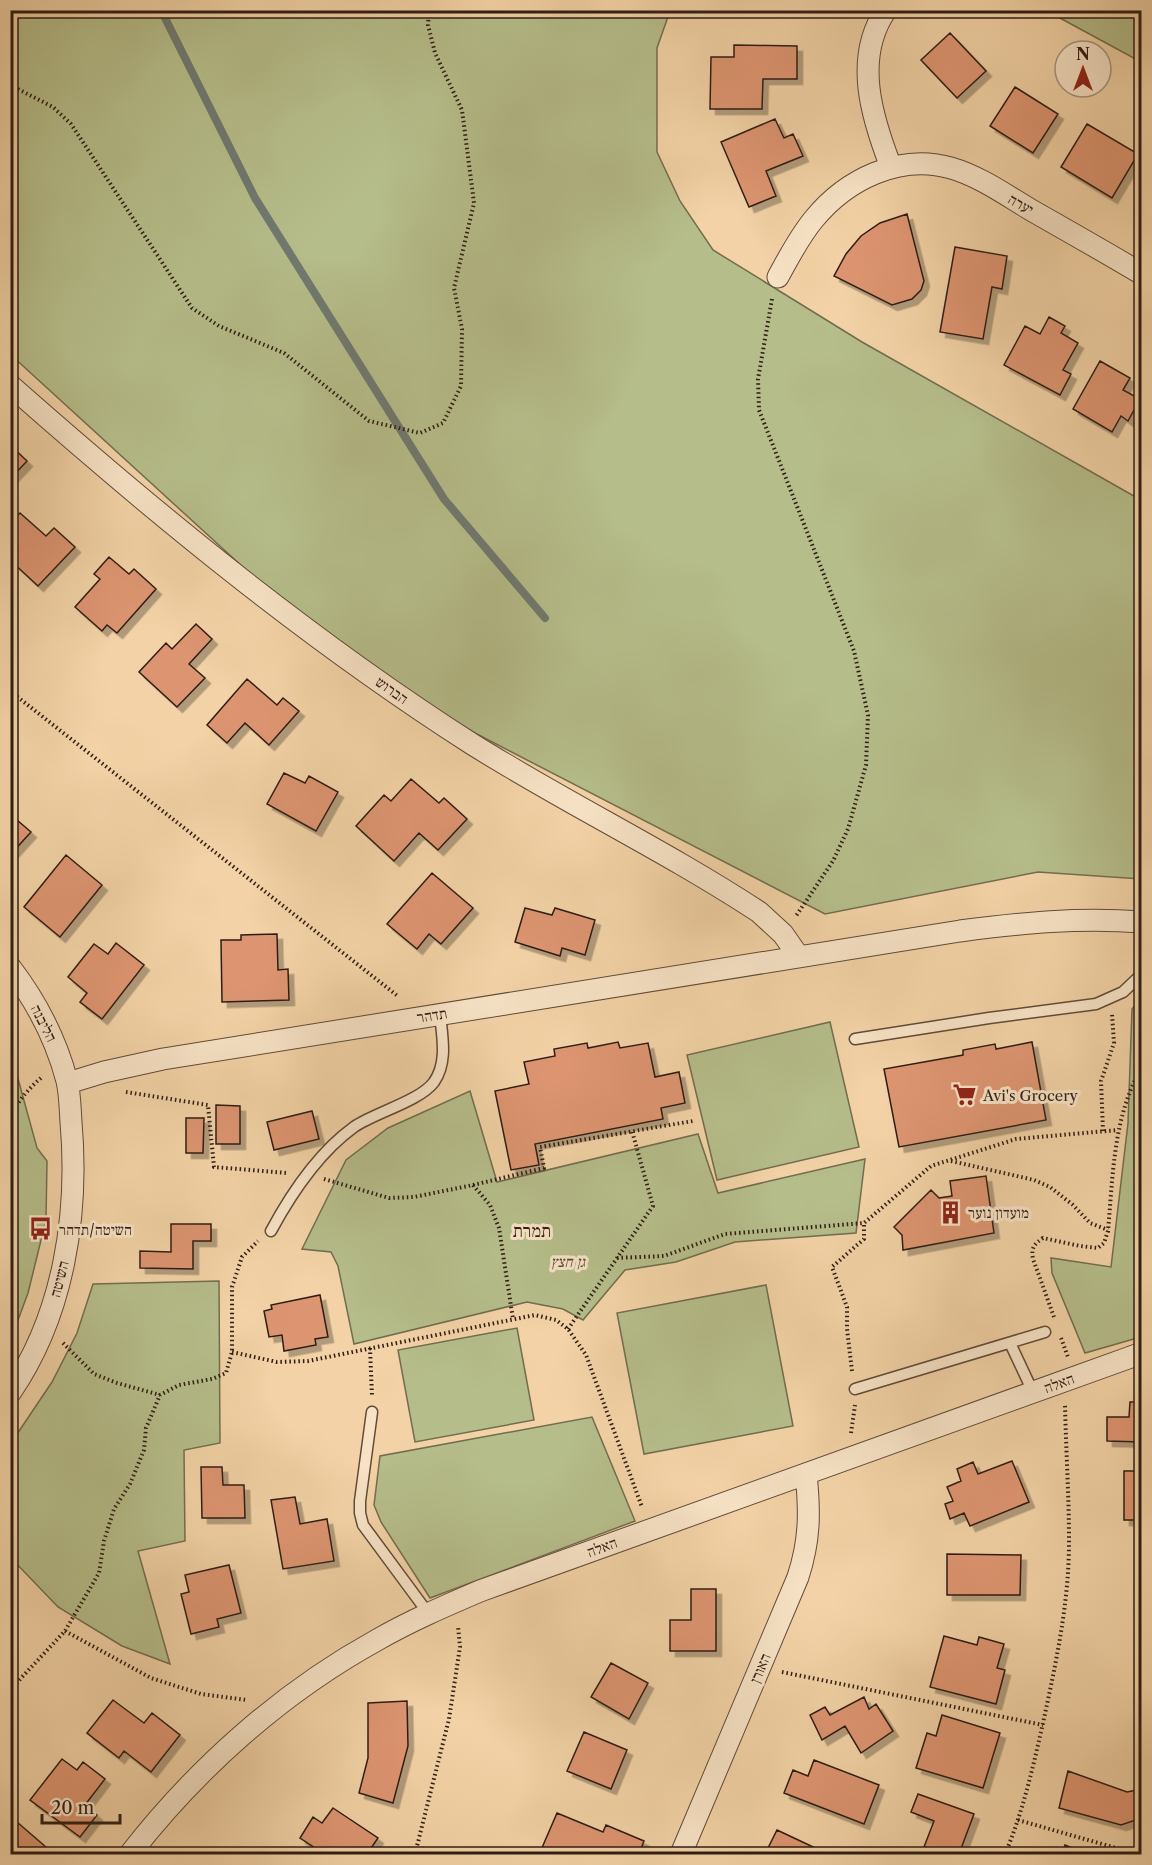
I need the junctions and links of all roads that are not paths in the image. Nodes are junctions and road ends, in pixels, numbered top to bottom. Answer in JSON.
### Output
{"nodes":[{"id":1,"x":886,"y":10,"type":"edge"},
{"id":2,"x":891,"y":167,"type":"junction"},
{"id":3,"x":1142,"y":274,"type":"edge"},
{"id":4,"x":778,"y":277,"type":"road end"},
{"id":5,"x":10,"y":385,"type":"edge"},
{"id":6,"x":1142,"y":922,"type":"edge"},
{"id":7,"x":799,"y":957,"type":"junction"},
{"id":8,"x":10,"y":967,"type":"edge"},
{"id":9,"x":1142,"y":974,"type":"edge"},
{"id":10,"x":432,"y":1015,"type":"junction"},
{"id":11,"x":855,"y":1039,"type":"dead end"},
{"id":12,"x":68,"y":1083,"type":"junction"},
{"id":13,"x":270,"y":1231,"type":"road end"},
{"id":14,"x":1046,"y":1332,"type":"dead end"},
{"id":15,"x":1010,"y":1343,"type":"junction"},
{"id":16,"x":1142,"y":1353,"type":"edge"},
{"id":17,"x":855,"y":1389,"type":"road end"},
{"id":18,"x":1033,"y":1392,"type":"junction"},
{"id":19,"x":10,"y":1393,"type":"edge"},
{"id":20,"x":372,"y":1412,"type":"road end"},
{"id":21,"x":806,"y":1474,"type":"junction"},
{"id":22,"x":428,"y":1613,"type":"junction"},
{"id":23,"x":130,"y":1854,"type":"edge"},
{"id":24,"x":681,"y":1854,"type":"edge"}],
"edges":[{"from":1,"to":2,"type":"street"},
{"from":2,"to":3,"type":"street","name":"יערה"},
{"from":2,"to":4,"type":"street","name":"יערה"},
{"from":5,"to":7,"type":"street","name":"הברוש"},
{"from":6,"to":7,"type":"street","name":"תדהר"},
{"from":7,"to":10,"type":"street","name":"תדהר"},
{"from":8,"to":12,"type":"street","name":"הליבנה"},
{"from":9,"to":11,"type":"lane"},
{"from":10,"to":12,"type":"street","name":"תדהר"},
{"from":10,"to":13,"type":"lane"},
{"from":12,"to":19,"type":"street","name":"השיטה"},
{"from":14,"to":15,"type":"lane"},
{"from":15,"to":17,"type":"lane"},
{"from":15,"to":18,"type":"lane"},
{"from":16,"to":18,"type":"street","name":"האלה"},
{"from":18,"to":21,"type":"street","name":"האלה"},
{"from":20,"to":22,"type":"lane"},
{"from":21,"to":22,"type":"street","name":"האלה"},
{"from":21,"to":24,"type":"street","name":"האורן"},
{"from":22,"to":23,"type":"street","name":"האלה"}]}
